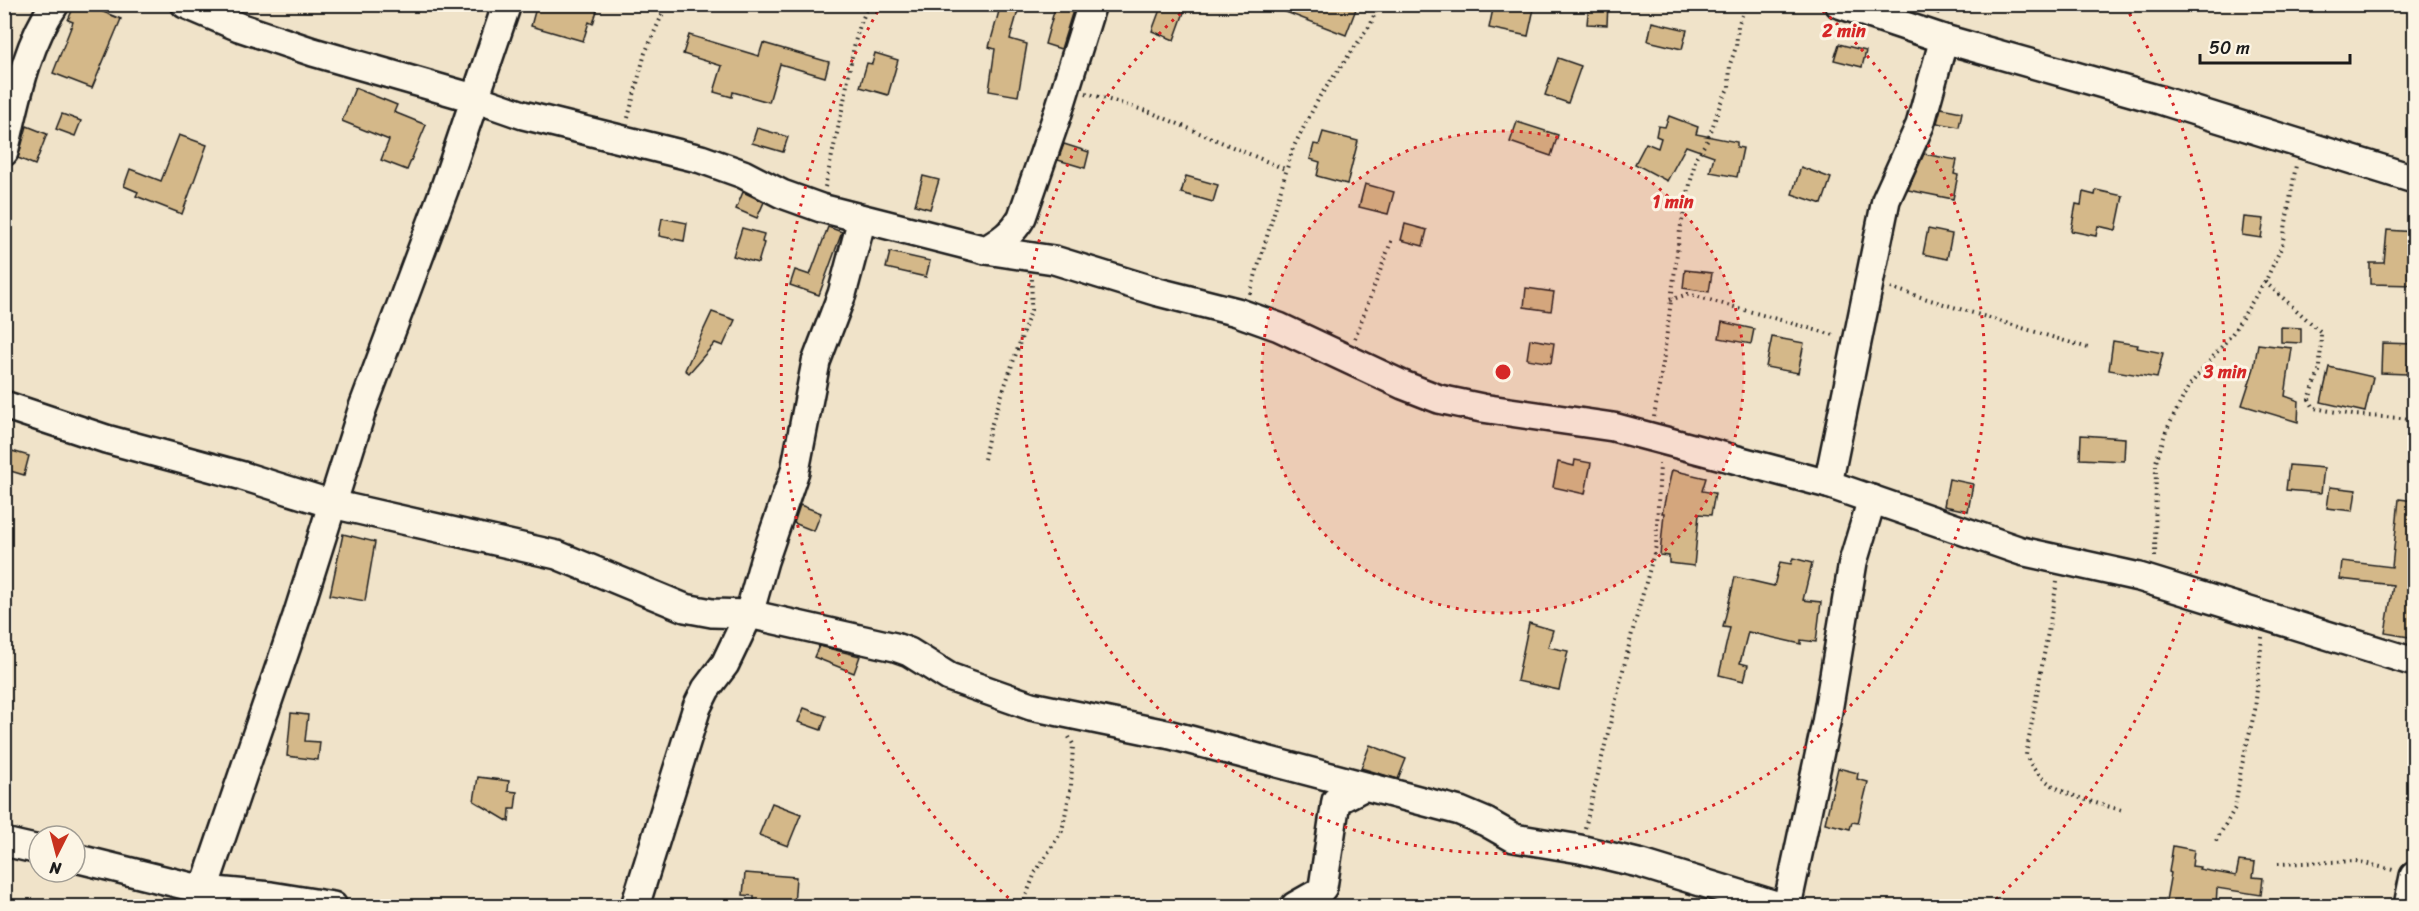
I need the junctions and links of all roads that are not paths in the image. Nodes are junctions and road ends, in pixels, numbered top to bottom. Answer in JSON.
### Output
{"nodes":[{"id":1,"x":55,"y":4,"type":"edge"},
{"id":2,"x":185,"y":4,"type":"edge"},
{"id":3,"x":507,"y":4,"type":"edge"},
{"id":4,"x":1092,"y":4,"type":"edge"},
{"id":5,"x":1839,"y":4,"type":"edge"},
{"id":6,"x":1944,"y":39,"type":"junction"},
{"id":7,"x":477,"y":99,"type":"junction"},
{"id":8,"x":4,"y":152,"type":"edge"},
{"id":9,"x":2415,"y":178,"type":"edge"},
{"id":10,"x":862,"y":219,"type":"junction"},
{"id":11,"x":986,"y":250,"type":"junction"},
{"id":12,"x":4,"y":405,"type":"edge"},
{"id":13,"x":1828,"y":484,"type":"junction"},
{"id":14,"x":1872,"y":499,"type":"junction"},
{"id":15,"x":332,"y":504,"type":"junction"},
{"id":16,"x":749,"y":614,"type":"junction"},
{"id":17,"x":2415,"y":662,"type":"edge"},
{"id":18,"x":1363,"y":787,"type":"junction"},
{"id":19,"x":4,"y":842,"type":"edge"},
{"id":20,"x":27,"y":847,"type":"edge"},
{"id":21,"x":87,"y":862,"type":"edge"},
{"id":22,"x":2409,"y":874,"type":"edge"},
{"id":23,"x":201,"y":898,"type":"edge"},
{"id":24,"x":333,"y":906,"type":"edge"},
{"id":25,"x":635,"y":906,"type":"edge"},
{"id":26,"x":1295,"y":906,"type":"edge"},
{"id":27,"x":1779,"y":906,"type":"edge"},
{"id":28,"x":1787,"y":906,"type":"edge"},
{"id":29,"x":2408,"y":906,"type":"edge"}],
"edges":[{"from":1,"to":8,"type":"street"},
{"from":2,"to":7,"type":"street"},
{"from":3,"to":7,"type":"street"},
{"from":4,"to":11,"type":"street"},
{"from":5,"to":6,"type":"street"},
{"from":6,"to":9,"type":"street"},
{"from":6,"to":13,"type":"street"},
{"from":7,"to":10,"type":"street"},
{"from":7,"to":15,"type":"street"},
{"from":10,"to":11,"type":"street"},
{"from":10,"to":16,"type":"street"},
{"from":11,"to":13,"type":"street"},
{"from":12,"to":15,"type":"street"},
{"from":13,"to":14,"type":"street"},
{"from":14,"to":17,"type":"street"},
{"from":14,"to":28,"type":"street"},
{"from":15,"to":16,"type":"street"},
{"from":15,"to":23,"type":"street"},
{"from":16,"to":18,"type":"street"},
{"from":16,"to":25,"type":"street"},
{"from":18,"to":26,"type":"street"},
{"from":18,"to":27,"type":"street"},
{"from":19,"to":20,"type":"street"},
{"from":21,"to":23,"type":"street"},
{"from":22,"to":29,"type":"street"},
{"from":23,"to":24,"type":"street"}]}
